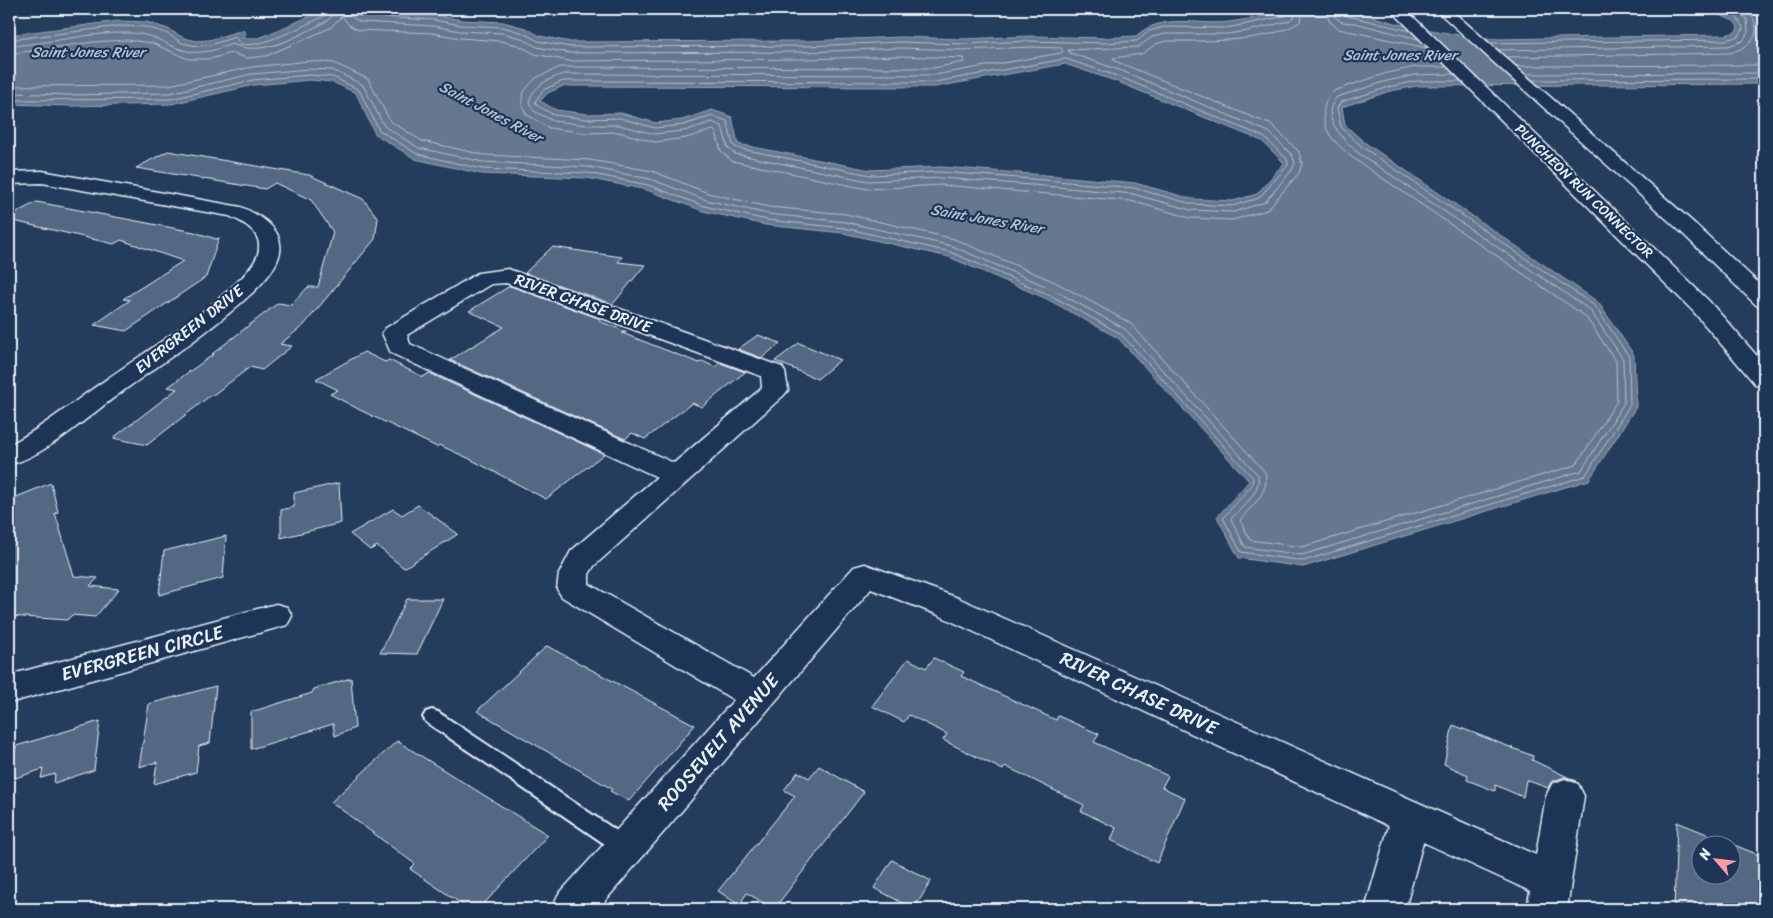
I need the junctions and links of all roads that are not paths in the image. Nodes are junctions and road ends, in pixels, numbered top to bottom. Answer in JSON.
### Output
{"nodes":[{"id":1,"x":1397,"y":9,"type":"edge"},
{"id":2,"x":1442,"y":9,"type":"edge"},
{"id":3,"x":9,"y":178,"type":"edge"},
{"id":4,"x":1764,"y":300,"type":"edge"},
{"id":5,"x":1764,"y":379,"type":"edge"},
{"id":6,"x":9,"y":456,"type":"edge"},
{"id":7,"x":677,"y":475,"type":"junction"},
{"id":8,"x":865,"y":575,"type":"joint"},
{"id":9,"x":276,"y":616,"type":"dead end"},
{"id":10,"x":9,"y":689,"type":"edge"},
{"id":11,"x":757,"y":697,"type":"junction"},
{"id":12,"x":432,"y":717,"type":"dead end"},
{"id":13,"x":1565,"y":796,"type":"dead end"},
{"id":14,"x":1411,"y":817,"type":"junction"},
{"id":15,"x":626,"y":847,"type":"junction"},
{"id":16,"x":1549,"y":895,"type":"edge"},
{"id":17,"x":572,"y":909,"type":"edge"},
{"id":18,"x":1385,"y":909,"type":"edge"}],
"edges":[{"from":1,"to":5,"type":"main road","name":"PUNCHEON RUN CONNECTOR"},
{"from":2,"to":4,"type":"main road"},
{"from":3,"to":6,"type":"main road","name":"EVERGREEN DRIVE"},
{"from":7,"to":7,"type":"main road","name":"RIVER CHASE DRIVE"},
{"from":7,"to":11,"type":"main road","name":"RIVER CHASE DRIVE"},
{"from":8,"to":11,"type":"main road","name":"ROOSEVELT AVENUE"},
{"from":8,"to":14,"type":"main road","name":"RIVER CHASE DRIVE"},
{"from":9,"to":10,"type":"main road","name":"EVERGREEN CIRCLE"},
{"from":11,"to":15,"type":"main road","name":"ROOSEVELT AVENUE"},
{"from":12,"to":15,"type":"lane"},
{"from":13,"to":16,"type":"main road","name":"RIVER CHASE DRIVE"},
{"from":14,"to":16,"type":"main road","name":"RIVER CHASE DRIVE"},
{"from":14,"to":18,"type":"main road"},
{"from":15,"to":17,"type":"main road","name":"ROOSEVELT AVENUE"}]}
